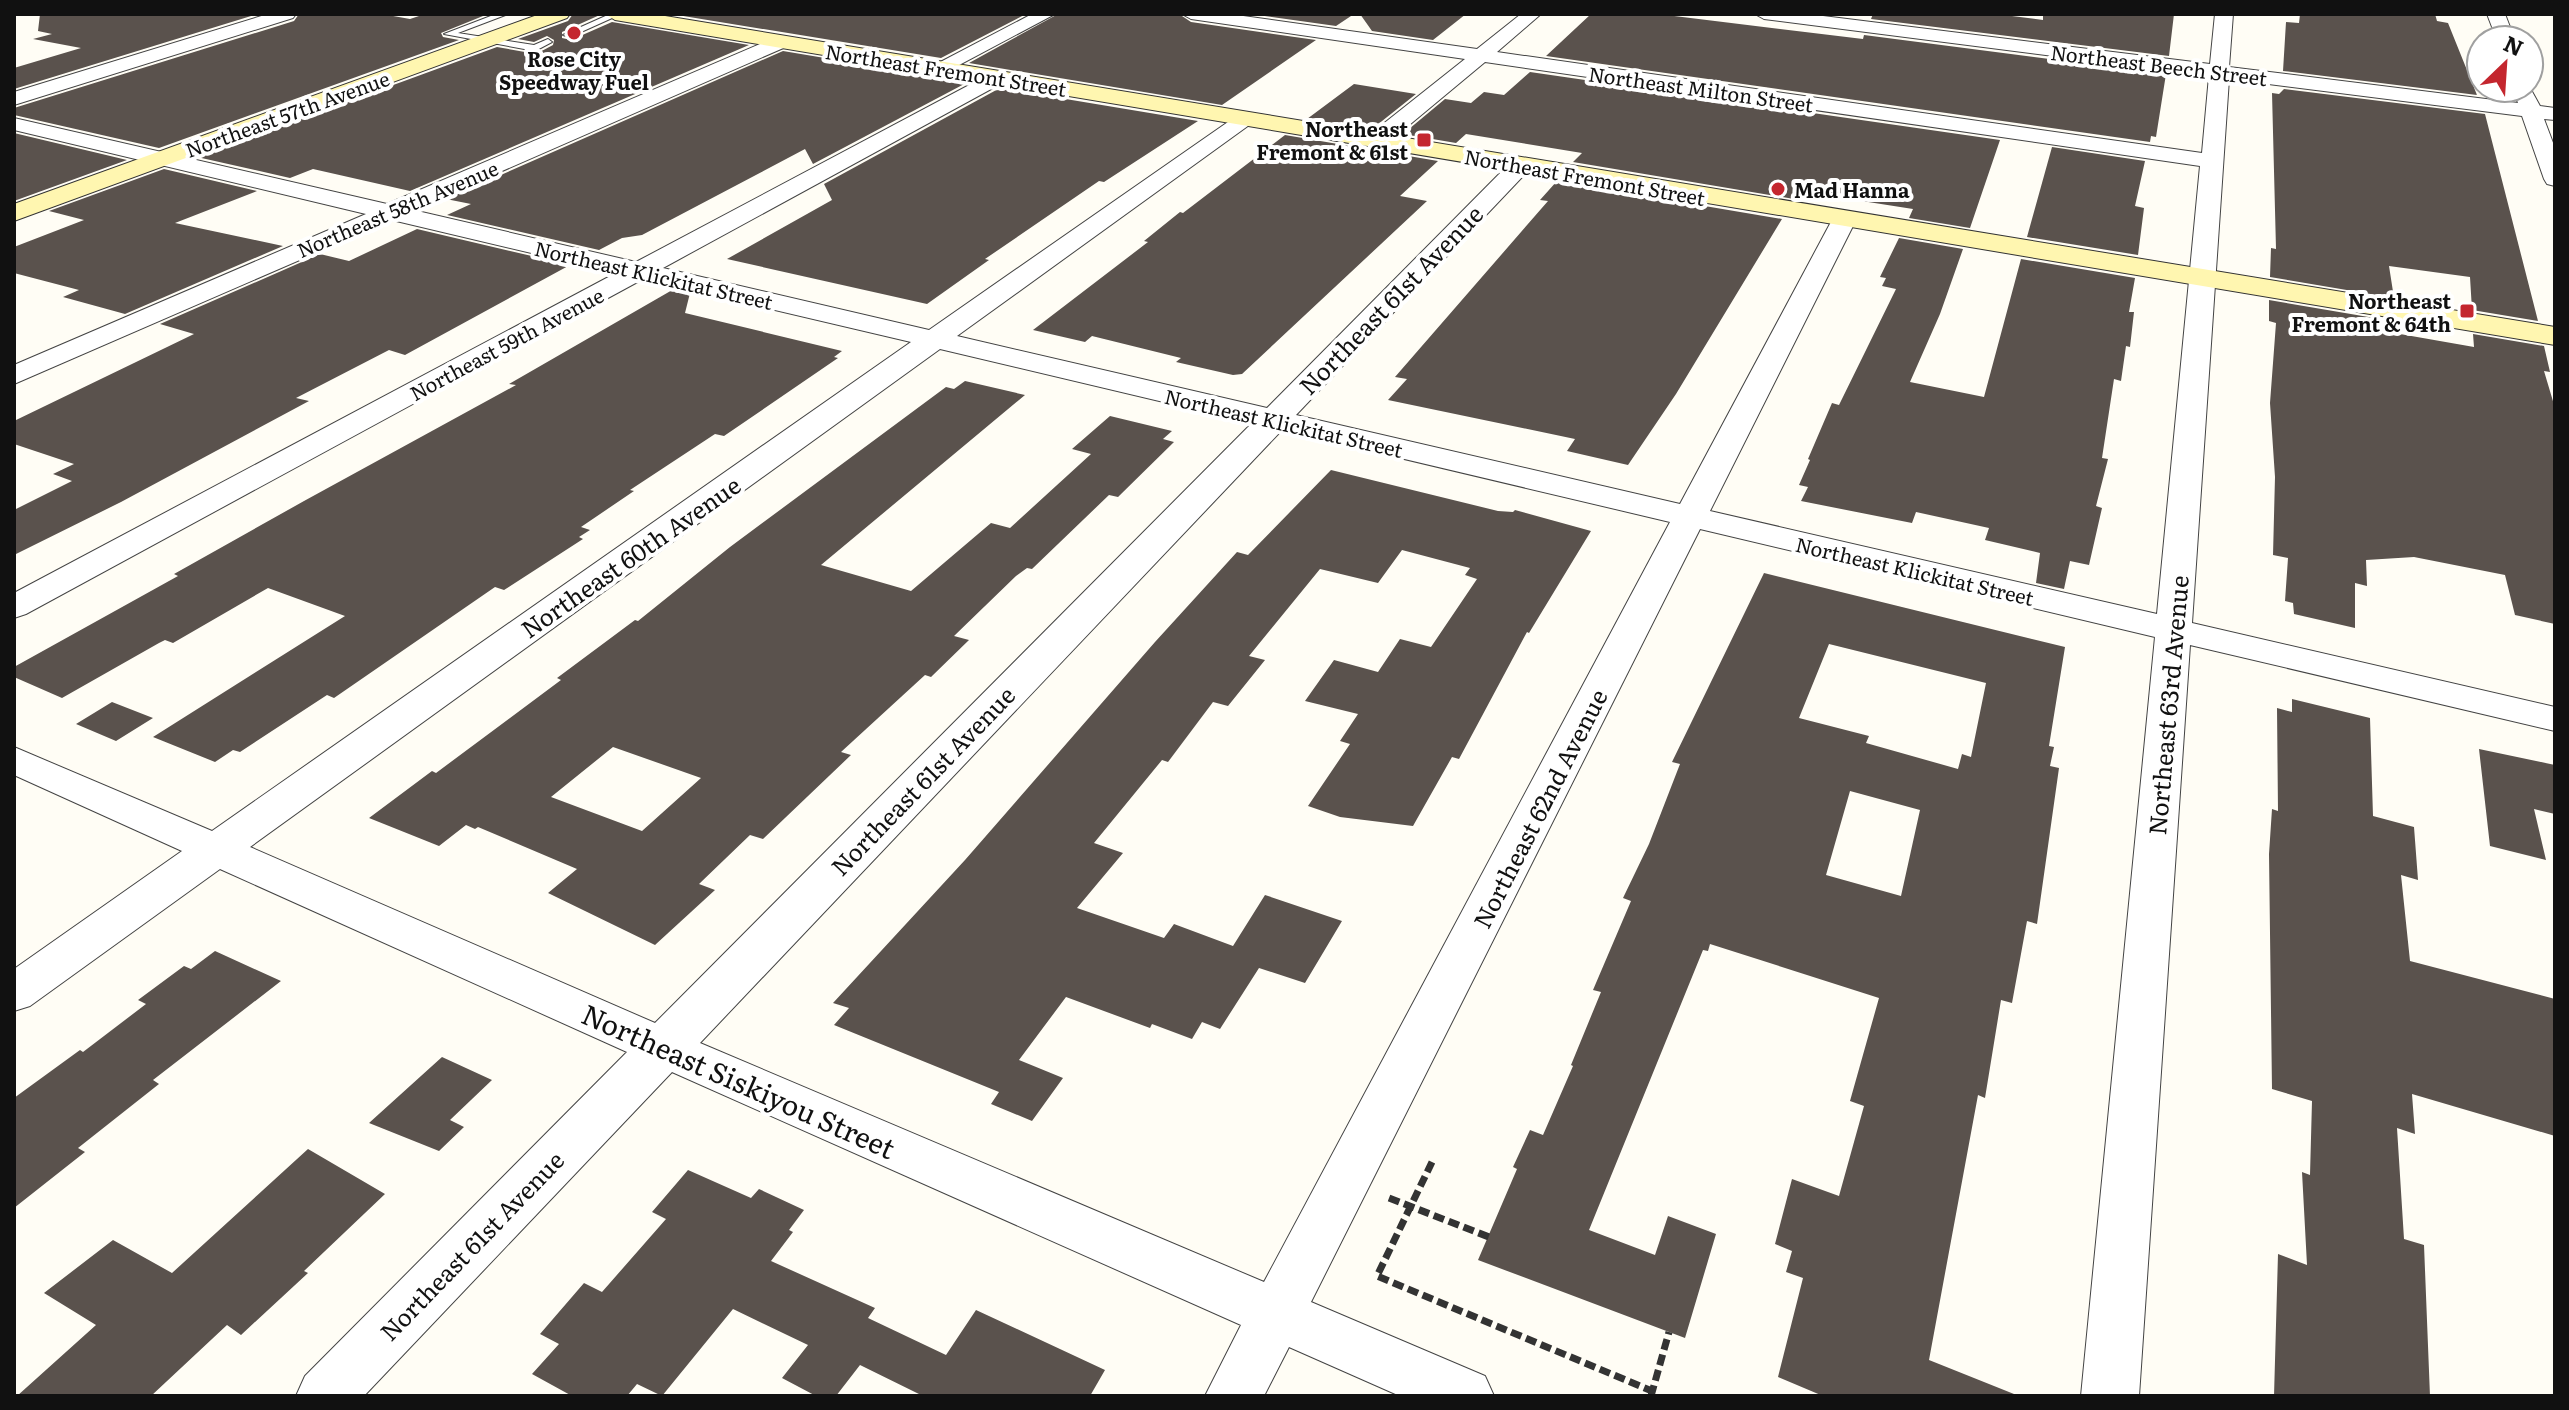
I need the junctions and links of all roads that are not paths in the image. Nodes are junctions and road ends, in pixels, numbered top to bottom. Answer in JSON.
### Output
{"nodes":[{"id":1,"x":287,"y":14,"type":"edge"},
{"id":2,"x":504,"y":14,"type":"edge"},
{"id":3,"x":616,"y":14,"type":"edge"},
{"id":4,"x":1046,"y":14,"type":"edge"},
{"id":5,"x":1191,"y":14,"type":"edge"},
{"id":6,"x":1532,"y":14,"type":"edge"},
{"id":7,"x":1764,"y":14,"type":"edge"},
{"id":8,"x":2224,"y":14,"type":"edge"},
{"id":9,"x":550,"y":25,"type":"edge"},
{"id":10,"x":585,"y":28,"type":"junction"},
{"id":11,"x":567,"y":35,"type":"dead end"},
{"id":12,"x":488,"y":40,"type":"junction"},
{"id":13,"x":781,"y":42,"type":"junction"},
{"id":14,"x":1480,"y":56,"type":"junction"},
{"id":15,"x":939,"y":68,"type":"junction"},
{"id":16,"x":2220,"y":71,"type":"junction"},
{"id":17,"x":997,"y":78,"type":"junction"},
{"id":18,"x":14,"y":99,"type":"edge"},
{"id":19,"x":2528,"y":104,"type":"edge"},
{"id":20,"x":2530,"y":110,"type":"junction"},
{"id":21,"x":2555,"y":114,"type":"edge"},
{"id":22,"x":1245,"y":119,"type":"junction"},
{"id":23,"x":14,"y":124,"type":"edge"},
{"id":24,"x":1376,"y":141,"type":"junction"},
{"id":25,"x":163,"y":158,"type":"junction"},
{"id":26,"x":2212,"y":161,"type":"junction"},
{"id":27,"x":1520,"y":166,"type":"junction"},
{"id":28,"x":2555,"y":179,"type":"edge"},
{"id":29,"x":388,"y":212,"type":"junction"},
{"id":30,"x":14,"y":213,"type":"edge"},
{"id":31,"x":1844,"y":220,"type":"junction"},
{"id":32,"x":639,"y":271,"type":"junction"},
{"id":33,"x":2203,"y":279,"type":"junction"},
{"id":34,"x":2555,"y":336,"type":"edge"},
{"id":35,"x":934,"y":340,"type":"junction"},
{"id":36,"x":14,"y":375,"type":"edge"},
{"id":37,"x":1273,"y":419,"type":"junction"},
{"id":38,"x":1689,"y":517,"type":"junction"},
{"id":39,"x":14,"y":607,"type":"edge"},
{"id":40,"x":2173,"y":630,"type":"junction"},
{"id":41,"x":2555,"y":719,"type":"edge"},
{"id":42,"x":14,"y":760,"type":"edge"},
{"id":43,"x":217,"y":849,"type":"junction"},
{"id":44,"x":14,"y":993,"type":"edge"},
{"id":45,"x":662,"y":1047,"type":"junction"},
{"id":46,"x":1277,"y":1314,"type":"junction"},
{"id":47,"x":325,"y":1396,"type":"edge"},
{"id":48,"x":1234,"y":1396,"type":"edge"},
{"id":49,"x":1465,"y":1396,"type":"edge"},
{"id":50,"x":2110,"y":1396,"type":"edge"}],
"edges":[{"from":1,"to":18,"type":"street"},
{"from":2,"to":12,"type":"lane"},
{"from":3,"to":10,"type":"lane"},
{"from":3,"to":13,"type":"main road","name":"Northeast Fremont Street"},
{"from":4,"to":15,"type":"street"},
{"from":5,"to":14,"type":"street","name":"Northeast Milton Street"},
{"from":6,"to":14,"type":"street"},
{"from":7,"to":16,"type":"street","name":"Northeast Beech Street"},
{"from":8,"to":16,"type":"street","name":"Northeast 63rd Avenue"},
{"from":9,"to":10,"type":"lane"},
{"from":9,"to":12,"type":"main road","name":"Northeast 57th Avenue"},
{"from":10,"to":11,"type":"lane"},
{"from":12,"to":25,"type":"main road","name":"Northeast 57th Avenue"},
{"from":13,"to":15,"type":"main road","name":"Northeast Fremont Street"},
{"from":13,"to":29,"type":"street","name":"Northeast 58th Avenue"},
{"from":14,"to":24,"type":"street"},
{"from":14,"to":26,"type":"street","name":"Northeast Milton Street"},
{"from":15,"to":17,"type":"main road","name":"Northeast Fremont Street"},
{"from":16,"to":20,"type":"street","name":"Northeast Beech Street"},
{"from":16,"to":26,"type":"street","name":"Northeast 63rd Avenue"},
{"from":17,"to":22,"type":"main road","name":"Northeast Fremont Street"},
{"from":17,"to":32,"type":"street","name":"Northeast 59th Avenue"},
{"from":19,"to":20,"type":"street"},
{"from":20,"to":21,"type":"street","name":"Northeast Beech Street"},
{"from":20,"to":28,"type":"street"},
{"from":22,"to":24,"type":"main road","name":"Northeast Fremont Street"},
{"from":22,"to":35,"type":"street","name":"Northeast 60th Avenue"},
{"from":23,"to":25,"type":"street","name":"Northeast Klickitat Street"},
{"from":24,"to":27,"type":"main road","name":"Northeast Fremont Street"},
{"from":25,"to":29,"type":"street","name":"Northeast Klickitat Street"},
{"from":25,"to":30,"type":"main road","name":"Northeast 57th Avenue"},
{"from":26,"to":33,"type":"street","name":"Northeast 63rd Avenue"},
{"from":27,"to":31,"type":"main road","name":"Northeast Fremont Street"},
{"from":27,"to":37,"type":"street","name":"Northeast 61st Avenue"},
{"from":29,"to":32,"type":"street","name":"Northeast Klickitat Street"},
{"from":29,"to":36,"type":"street","name":"Northeast 58th Avenue"},
{"from":31,"to":33,"type":"main road","name":"Northeast Fremont Street"},
{"from":31,"to":38,"type":"street","name":"Northeast 62nd Avenue"},
{"from":32,"to":35,"type":"street","name":"Northeast Klickitat Street"},
{"from":32,"to":39,"type":"street","name":"Northeast 59th Avenue"},
{"from":33,"to":34,"type":"main road","name":"Northeast Fremont Street"},
{"from":33,"to":40,"type":"street","name":"Northeast 63rd Avenue"},
{"from":35,"to":37,"type":"street","name":"Northeast Klickitat Street"},
{"from":35,"to":43,"type":"street","name":"Northeast 60th Avenue"},
{"from":37,"to":38,"type":"street","name":"Northeast Klickitat Street"},
{"from":37,"to":45,"type":"street","name":"Northeast 61st Avenue"},
{"from":38,"to":40,"type":"street","name":"Northeast Klickitat Street"},
{"from":38,"to":46,"type":"street","name":"Northeast 62nd Avenue"},
{"from":40,"to":41,"type":"street","name":"Northeast Klickitat Street"},
{"from":40,"to":50,"type":"street","name":"Northeast 63rd Avenue"},
{"from":42,"to":43,"type":"street","name":"Northeast Siskiyou Street"},
{"from":43,"to":44,"type":"street","name":"Northeast 60th Avenue"},
{"from":43,"to":45,"type":"street","name":"Northeast Siskiyou Street"},
{"from":45,"to":46,"type":"street","name":"Northeast Siskiyou Street"},
{"from":45,"to":47,"type":"street","name":"Northeast 61st Avenue"},
{"from":46,"to":48,"type":"street","name":"Northeast 62nd Avenue"},
{"from":46,"to":49,"type":"street","name":"Northeast Siskiyou Street"}]}
